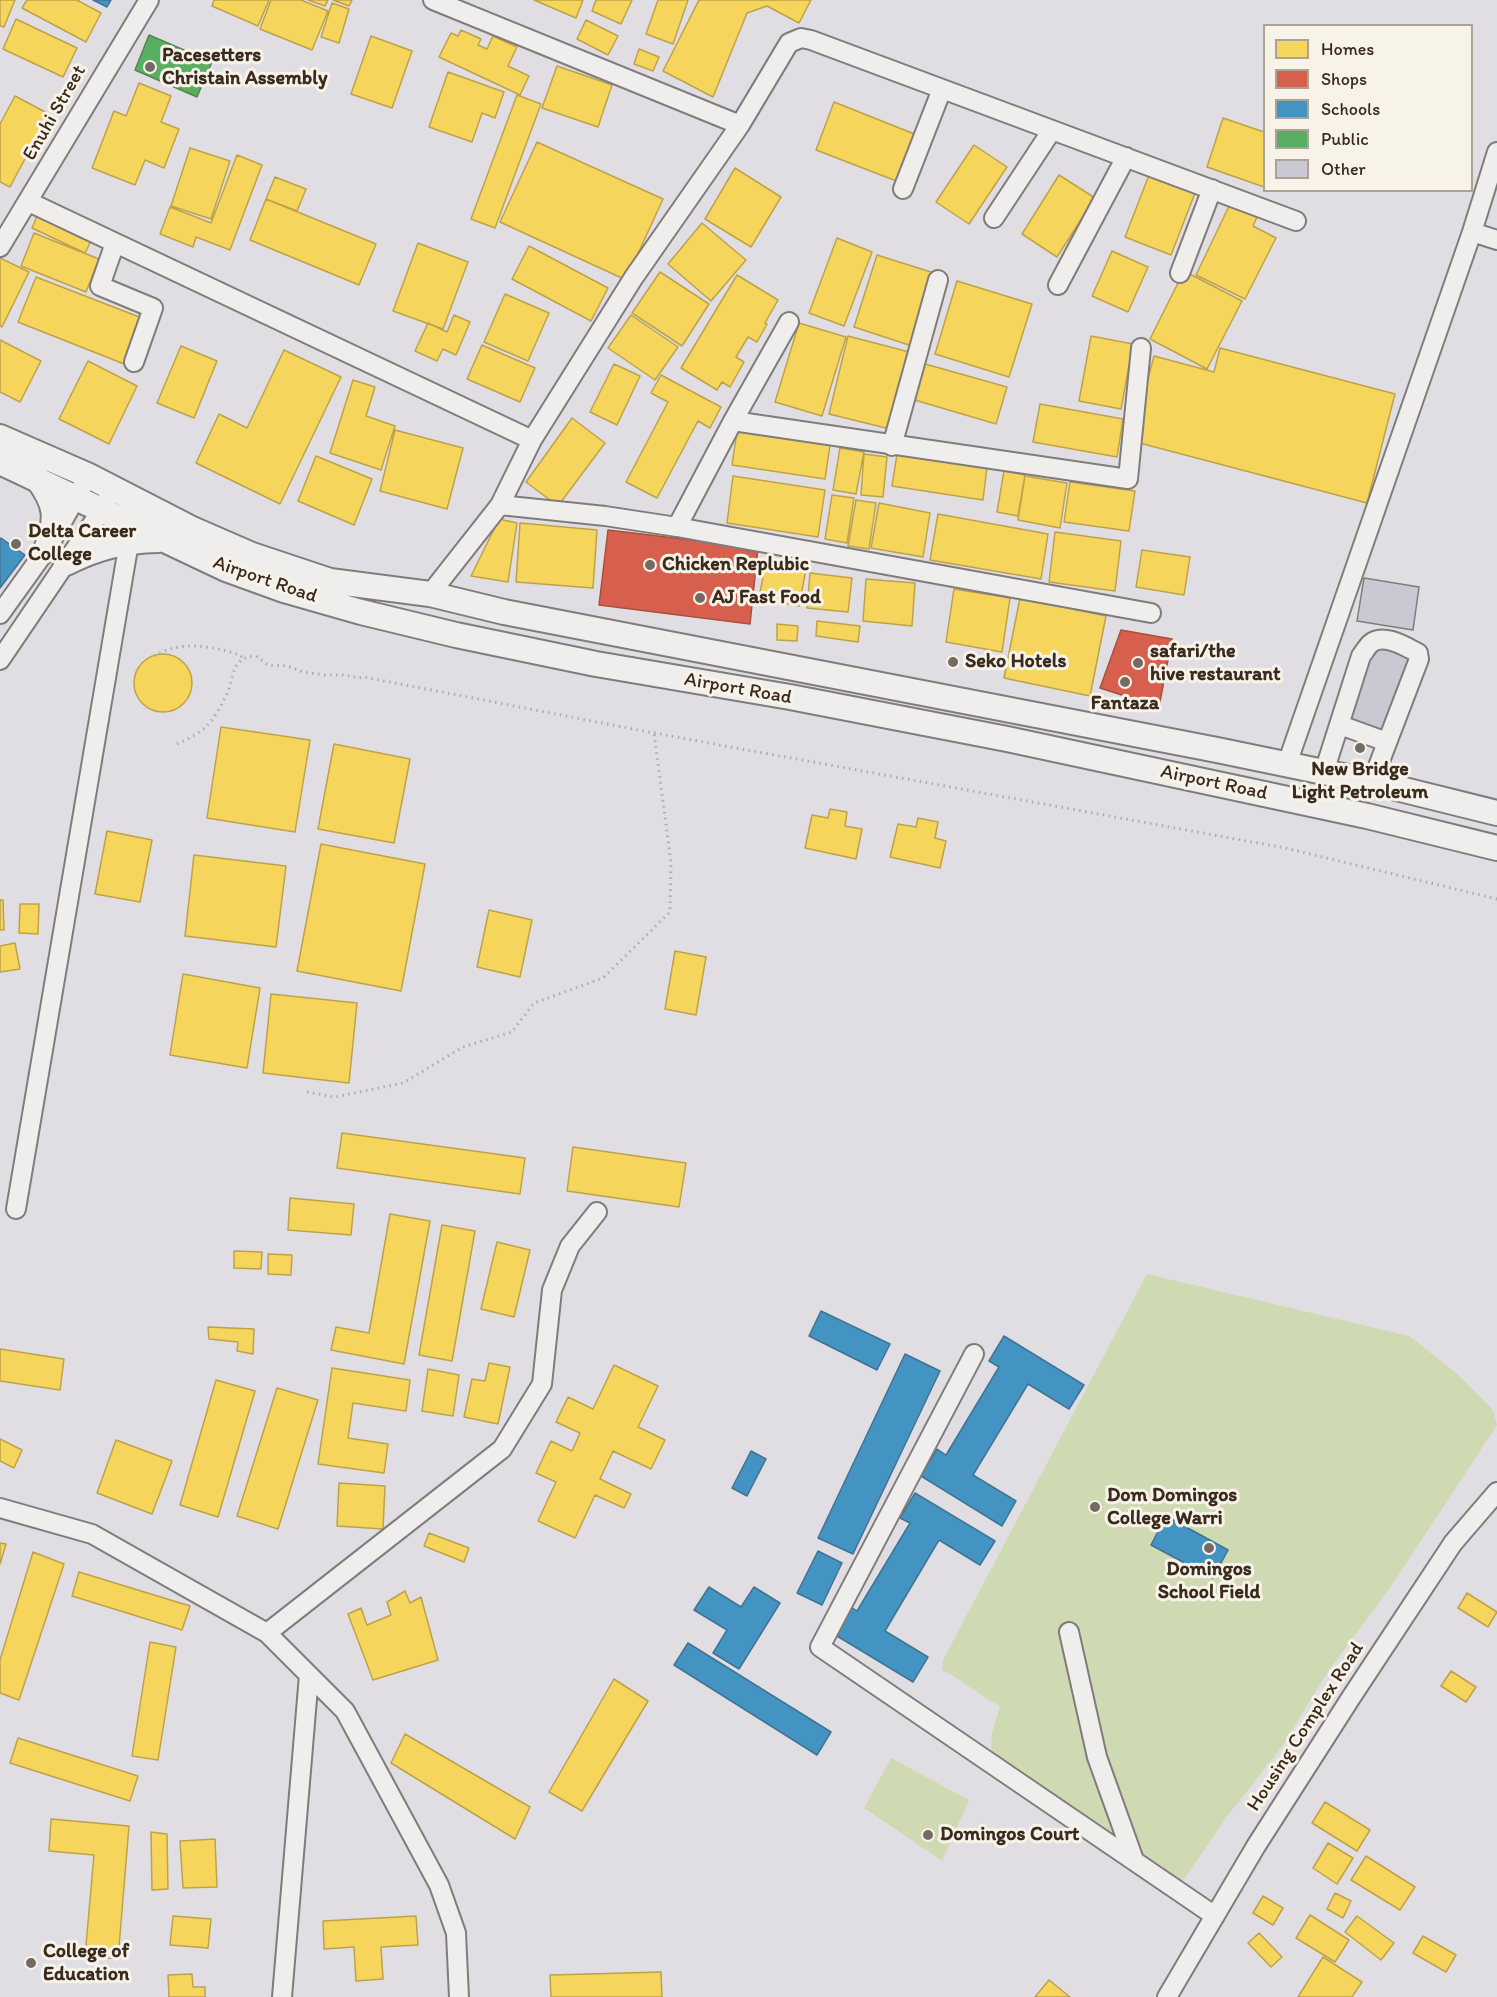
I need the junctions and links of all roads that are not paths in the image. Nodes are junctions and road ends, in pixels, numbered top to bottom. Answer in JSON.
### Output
{"nodes":[{"id":1,"x":149,"y":0,"type":"edge"},
{"id":2,"x":433,"y":0,"type":"edge"},
{"id":3,"x":942,"y":89,"type":"junction"},
{"id":4,"x":740,"y":125,"type":"junction"},
{"id":5,"x":1052,"y":130,"type":"junction"},
{"id":6,"x":1497,"y":152,"type":"edge"},
{"id":7,"x":1126,"y":157,"type":"junction"},
{"id":8,"x":903,"y":189,"type":"dead end"},
{"id":9,"x":1212,"y":189,"type":"junction"},
{"id":10,"x":29,"y":202,"type":"junction"},
{"id":11,"x":994,"y":218,"type":"dead end"},
{"id":12,"x":1296,"y":220,"type":"dead end"},
{"id":13,"x":1472,"y":232,"type":"junction"},
{"id":14,"x":1497,"y":240,"type":"edge"},
{"id":15,"x":115,"y":243,"type":"junction"},
{"id":16,"x":0,"y":247,"type":"edge"},
{"id":17,"x":1180,"y":273,"type":"dead end"},
{"id":18,"x":938,"y":280,"type":"dead end"},
{"id":19,"x":1058,"y":285,"type":"dead end"},
{"id":20,"x":789,"y":322,"type":"dead end"},
{"id":21,"x":1141,"y":348,"type":"dead end"},
{"id":22,"x":134,"y":362,"type":"dead end"},
{"id":23,"x":732,"y":421,"type":"junction"},
{"id":24,"x":0,"y":437,"type":"edge"},
{"id":25,"x":532,"y":440,"type":"junction"},
{"id":26,"x":892,"y":446,"type":"junction"},
{"id":27,"x":0,"y":462,"type":"edge"},
{"id":28,"x":87,"y":476,"type":"junction"},
{"id":29,"x":37,"y":478,"type":"junction"},
{"id":30,"x":113,"y":489,"type":"junction"},
{"id":31,"x":77,"y":498,"type":"junction"},
{"id":32,"x":500,"y":506,"type":"junction"},
{"id":33,"x":101,"y":511,"type":"junction"},
{"id":34,"x":677,"y":527,"type":"junction"},
{"id":35,"x":161,"y":540,"type":"junction"},
{"id":36,"x":129,"y":542,"type":"junction"},
{"id":37,"x":56,"y":557,"type":"junction"},
{"id":38,"x":430,"y":594,"type":"junction"},
{"id":39,"x":1151,"y":613,"type":"dead end"},
{"id":40,"x":0,"y":614,"type":"edge"},
{"id":41,"x":0,"y":660,"type":"edge"},
{"id":42,"x":1340,"y":725,"type":"junction"},
{"id":43,"x":1387,"y":742,"type":"junction"},
{"id":44,"x":1287,"y":764,"type":"junction"},
{"id":45,"x":1324,"y":772,"type":"junction"},
{"id":46,"x":1372,"y":782,"type":"junction"},
{"id":47,"x":1471,"y":806,"type":"junction"},
{"id":48,"x":1497,"y":813,"type":"edge"},
{"id":49,"x":1466,"y":840,"type":"junction"},
{"id":50,"x":1497,"y":848,"type":"edge"},
{"id":51,"x":16,"y":1209,"type":"dead end"},
{"id":52,"x":597,"y":1212,"type":"dead end"},
{"id":53,"x":974,"y":1354,"type":"dead end"},
{"id":54,"x":1497,"y":1492,"type":"edge"},
{"id":55,"x":0,"y":1508,"type":"edge"},
{"id":56,"x":1069,"y":1632,"type":"dead end"},
{"id":57,"x":267,"y":1633,"type":"junction"},
{"id":58,"x":309,"y":1675,"type":"junction"},
{"id":59,"x":1134,"y":1860,"type":"junction"},
{"id":60,"x":1215,"y":1916,"type":"junction"},
{"id":61,"x":282,"y":1997,"type":"edge"},
{"id":62,"x":459,"y":1997,"type":"edge"},
{"id":63,"x":1167,"y":1997,"type":"edge"}],
"edges":[{"from":1,"to":10,"type":"street","name":"Enuhi Street"},
{"from":2,"to":4,"type":"street"},
{"from":3,"to":4,"type":"street"},
{"from":3,"to":5,"type":"street"},
{"from":3,"to":8,"type":"street"},
{"from":4,"to":25,"type":"street"},
{"from":5,"to":7,"type":"street"},
{"from":5,"to":11,"type":"street"},
{"from":6,"to":13,"type":"street"},
{"from":7,"to":9,"type":"street"},
{"from":7,"to":19,"type":"street"},
{"from":9,"to":12,"type":"street"},
{"from":9,"to":17,"type":"street"},
{"from":10,"to":15,"type":"street"},
{"from":10,"to":16,"type":"street","name":"Enuhi Street"},
{"from":13,"to":14,"type":"street"},
{"from":13,"to":44,"type":"street"},
{"from":15,"to":22,"type":"street"},
{"from":15,"to":25,"type":"street"},
{"from":18,"to":26,"type":"street"},
{"from":20,"to":23,"type":"street"},
{"from":21,"to":26,"type":"street"},
{"from":23,"to":26,"type":"street"},
{"from":23,"to":34,"type":"street"},
{"from":24,"to":28,"type":"main road","name":"Airport Road"},
{"from":25,"to":32,"type":"street"},
{"from":27,"to":29,"type":"main road","name":"Airport Road"},
{"from":28,"to":30,"type":"main road","name":"Airport Road"},
{"from":28,"to":31,"type":"street"},
{"from":29,"to":31,"type":"main road","name":"Airport Road"},
{"from":29,"to":37,"type":"main road"},
{"from":30,"to":33,"type":"street"},
{"from":30,"to":38,"type":"main road","name":"Airport Road"},
{"from":31,"to":33,"type":"main road","name":"Airport Road"},
{"from":31,"to":37,"type":"street"},
{"from":32,"to":34,"type":"street"},
{"from":32,"to":38,"type":"street"},
{"from":33,"to":35,"type":"main road","name":"Airport Road"},
{"from":33,"to":37,"type":"street"},
{"from":34,"to":39,"type":"street"},
{"from":35,"to":36,"type":"main road"},
{"from":35,"to":49,"type":"main road","name":"Airport Road"},
{"from":36,"to":37,"type":"main road"},
{"from":36,"to":51,"type":"street"},
{"from":37,"to":40,"type":"street"},
{"from":37,"to":41,"type":"street"},
{"from":38,"to":44,"type":"main road","name":"Airport Road"},
{"from":42,"to":43,"type":"street"},
{"from":42,"to":43,"type":"street"},
{"from":42,"to":45,"type":"street"},
{"from":43,"to":46,"type":"street"},
{"from":44,"to":45,"type":"main road","name":"Airport Road"},
{"from":45,"to":46,"type":"main road","name":"Airport Road"},
{"from":46,"to":47,"type":"main road","name":"Airport Road"},
{"from":47,"to":48,"type":"main road","name":"Airport Road"},
{"from":47,"to":49,"type":"main road"},
{"from":49,"to":50,"type":"main road","name":"Airport Road"},
{"from":52,"to":57,"type":"street"},
{"from":53,"to":59,"type":"street"},
{"from":54,"to":60,"type":"street","name":"Housing Complex Road"},
{"from":55,"to":57,"type":"street"},
{"from":56,"to":59,"type":"street"},
{"from":57,"to":58,"type":"street"},
{"from":58,"to":61,"type":"street"},
{"from":58,"to":62,"type":"street"},
{"from":59,"to":60,"type":"street"},
{"from":60,"to":63,"type":"street","name":"Housing Complex Road"}]}
